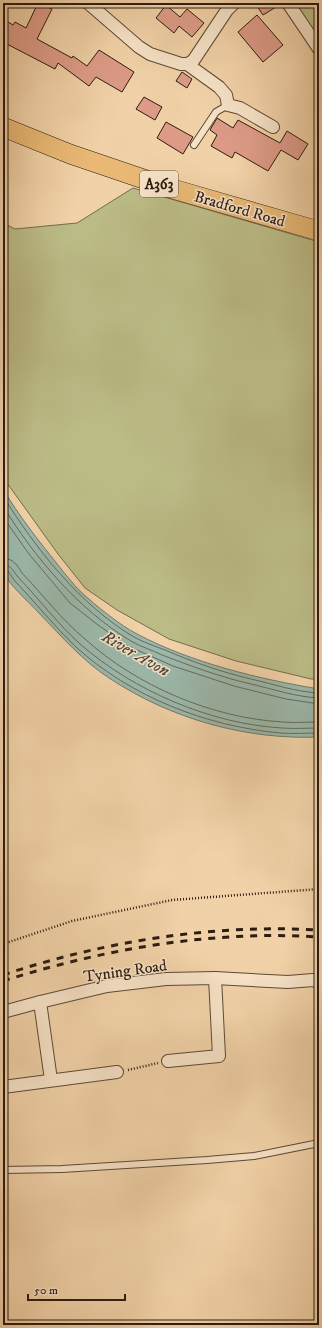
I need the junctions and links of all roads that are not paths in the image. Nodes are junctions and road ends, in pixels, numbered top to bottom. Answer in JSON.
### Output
{"nodes":[{"id":1,"x":234,"y":3,"type":"edge"},
{"id":2,"x":288,"y":3,"type":"edge"},
{"id":3,"x":95,"y":6,"type":"edge"},
{"id":4,"x":319,"y":49,"type":"edge"},
{"id":5,"x":187,"y":64,"type":"junction"},
{"id":6,"x":228,"y":104,"type":"junction"},
{"id":7,"x":3,"y":126,"type":"edge"},
{"id":8,"x":273,"y":127,"type":"dead end"},
{"id":9,"x":194,"y":145,"type":"dead end"},
{"id":10,"x":319,"y":231,"type":"edge"},
{"id":11,"x":215,"y":978,"type":"junction"},
{"id":12,"x":319,"y":982,"type":"edge"},
{"id":13,"x":40,"y":1002,"type":"junction"},
{"id":14,"x":3,"y":1012,"type":"edge"},
{"id":15,"x":168,"y":1061,"type":"road end"},
{"id":16,"x":117,"y":1072,"type":"road end"},
{"id":17,"x":51,"y":1080,"type":"junction"},
{"id":18,"x":3,"y":1087,"type":"edge"},
{"id":19,"x":319,"y":1142,"type":"edge"},
{"id":20,"x":3,"y":1170,"type":"edge"}],
"edges":[{"from":1,"to":5,"type":"street"},
{"from":2,"to":4,"type":"street"},
{"from":3,"to":5,"type":"street"},
{"from":5,"to":6,"type":"street"},
{"from":6,"to":8,"type":"street"},
{"from":6,"to":9,"type":"lane"},
{"from":7,"to":10,"type":"main road","name":"Bradford Road","number":"A363"},
{"from":11,"to":12,"type":"street","name":"Tyning Road"},
{"from":11,"to":13,"type":"street","name":"Tyning Road"},
{"from":11,"to":15,"type":"street"},
{"from":13,"to":14,"type":"street","name":"Tyning Road"},
{"from":13,"to":17,"type":"street"},
{"from":16,"to":17,"type":"street"},
{"from":17,"to":18,"type":"street"},
{"from":19,"to":20,"type":"lane"}]}
